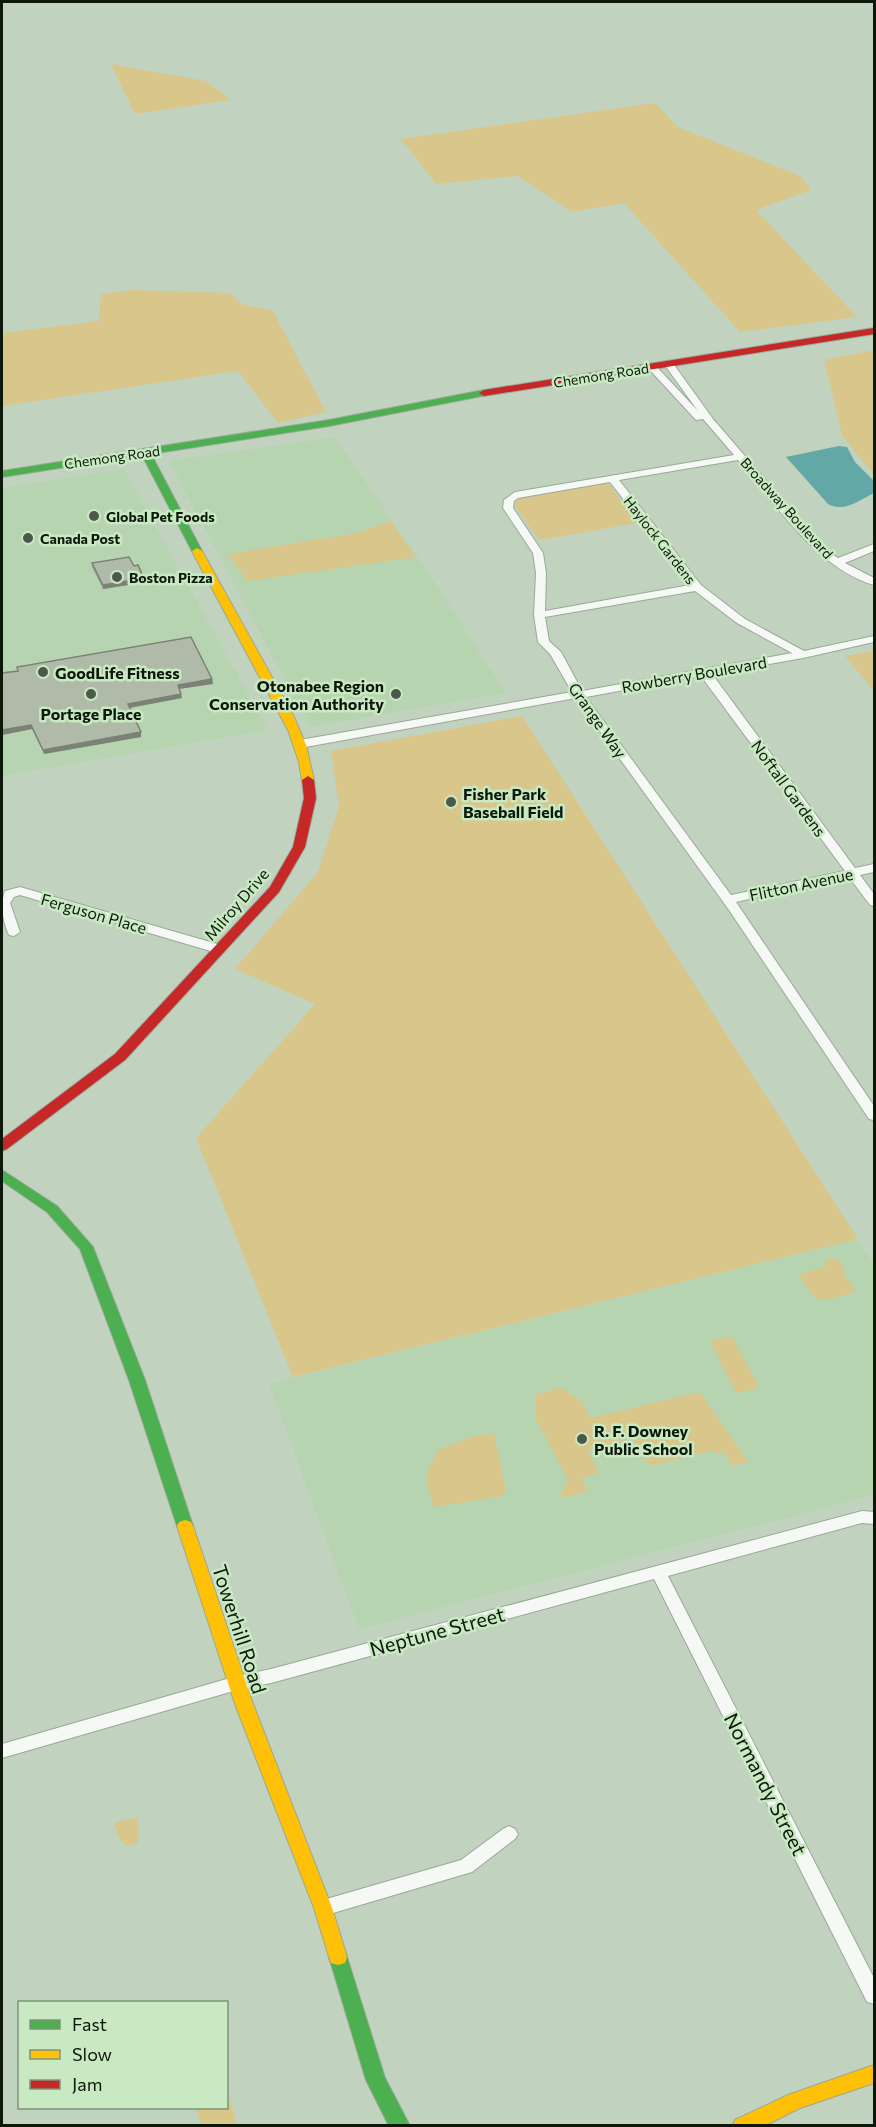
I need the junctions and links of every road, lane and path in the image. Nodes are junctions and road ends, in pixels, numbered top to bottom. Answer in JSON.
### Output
{"nodes":[{"id":1,"x":874,"y":331,"type":"edge"},
{"id":2,"x":874,"y":337,"type":"edge"},
{"id":3,"x":672,"y":368,"type":"junction"},
{"id":4,"x":655,"y":370,"type":"junction"},
{"id":5,"x":710,"y":421,"type":"junction"},
{"id":6,"x":146,"y":453,"type":"junction"},
{"id":7,"x":740,"y":457,"type":"junction"},
{"id":8,"x":2,"y":474,"type":"edge"},
{"id":9,"x":612,"y":478,"type":"junction"},
{"id":10,"x":874,"y":547,"type":"edge"},
{"id":11,"x":836,"y":563,"type":"junction"},
{"id":12,"x":874,"y":582,"type":"edge"},
{"id":13,"x":697,"y":587,"type":"junction"},
{"id":14,"x":539,"y":615,"type":"junction"},
{"id":15,"x":874,"y":639,"type":"edge"},
{"id":16,"x":803,"y":655,"type":"junction"},
{"id":17,"x":704,"y":672,"type":"junction"},
{"id":18,"x":581,"y":694,"type":"junction"},
{"id":19,"x":300,"y":744,"type":"junction"},
{"id":20,"x":874,"y":867,"type":"edge"},
{"id":21,"x":851,"y":872,"type":"junction"},
{"id":22,"x":727,"y":900,"type":"junction"},
{"id":23,"x":874,"y":902,"type":"edge"},
{"id":24,"x":14,"y":932,"type":"dead end"},
{"id":25,"x":219,"y":949,"type":"junction"},
{"id":26,"x":874,"y":1116,"type":"edge"},
{"id":27,"x":2,"y":1146,"type":"edge"},
{"id":28,"x":2,"y":1175,"type":"edge"},
{"id":29,"x":874,"y":1518,"type":"edge"},
{"id":30,"x":658,"y":1572,"type":"junction"},
{"id":31,"x":237,"y":1683,"type":"junction"},
{"id":32,"x":2,"y":1751,"type":"edge"},
{"id":33,"x":509,"y":1834,"type":"dead end"},
{"id":34,"x":323,"y":1908,"type":"junction"},
{"id":35,"x":874,"y":1996,"type":"edge"},
{"id":36,"x":874,"y":2074,"type":"edge"},
{"id":37,"x":400,"y":2126,"type":"edge"},
{"id":38,"x":742,"y":2126,"type":"edge"}],
"edges":[{"from":1,"to":3,"type":"street","name":"Chemong Road"},
{"from":2,"to":3,"type":"street","name":"Chemong Road"},
{"from":3,"to":4,"type":"street","name":"Chemong Road"},
{"from":3,"to":5,"type":"street","name":"Broadway Boulevard"},
{"from":4,"to":5,"type":"street","name":"Broadway Boulevard"},
{"from":4,"to":6,"type":"street","name":"Chemong Road"},
{"from":5,"to":7,"type":"street","name":"Broadway Boulevard"},
{"from":6,"to":8,"type":"street","name":"Chemong Road"},
{"from":6,"to":19,"type":"street","name":"Milroy Drive"},
{"from":7,"to":9,"type":"street","name":"Grange Way"},
{"from":7,"to":11,"type":"street","name":"Broadway Boulevard"},
{"from":9,"to":13,"type":"street","name":"Haylock Gardens"},
{"from":9,"to":14,"type":"street","name":"Grange Way"},
{"from":10,"to":11,"type":"street"},
{"from":11,"to":12,"type":"street","name":"Broadway Boulevard"},
{"from":13,"to":14,"type":"street"},
{"from":13,"to":16,"type":"street","name":"Haylock Gardens"},
{"from":14,"to":18,"type":"street","name":"Grange Way"},
{"from":15,"to":16,"type":"street","name":"Rowberry Boulevard"},
{"from":16,"to":17,"type":"street","name":"Rowberry Boulevard"},
{"from":17,"to":18,"type":"street","name":"Rowberry Boulevard"},
{"from":17,"to":21,"type":"street","name":"Noftall Gardens"},
{"from":18,"to":19,"type":"street","name":"Rowberry Boulevard"},
{"from":18,"to":22,"type":"street","name":"Grange Way"},
{"from":19,"to":25,"type":"street","name":"Milroy Drive"},
{"from":20,"to":21,"type":"street","name":"Flitton Avenue"},
{"from":21,"to":22,"type":"street","name":"Flitton Avenue"},
{"from":21,"to":23,"type":"street","name":"Noftall Gardens"},
{"from":22,"to":26,"type":"street","name":"Grange Way"},
{"from":24,"to":25,"type":"street","name":"Ferguson Place"},
{"from":25,"to":27,"type":"street","name":"Milroy Drive"},
{"from":28,"to":31,"type":"street","name":"Towerhill Road"},
{"from":29,"to":30,"type":"street","name":"Neptune Street"},
{"from":30,"to":31,"type":"street","name":"Neptune Street"},
{"from":30,"to":35,"type":"street","name":"Normandy Street"},
{"from":31,"to":32,"type":"street","name":"Neptune Street"},
{"from":31,"to":34,"type":"street","name":"Towerhill Road"},
{"from":33,"to":34,"type":"street"},
{"from":34,"to":37,"type":"street","name":"Towerhill Road"},
{"from":36,"to":38,"type":"street"}]}
